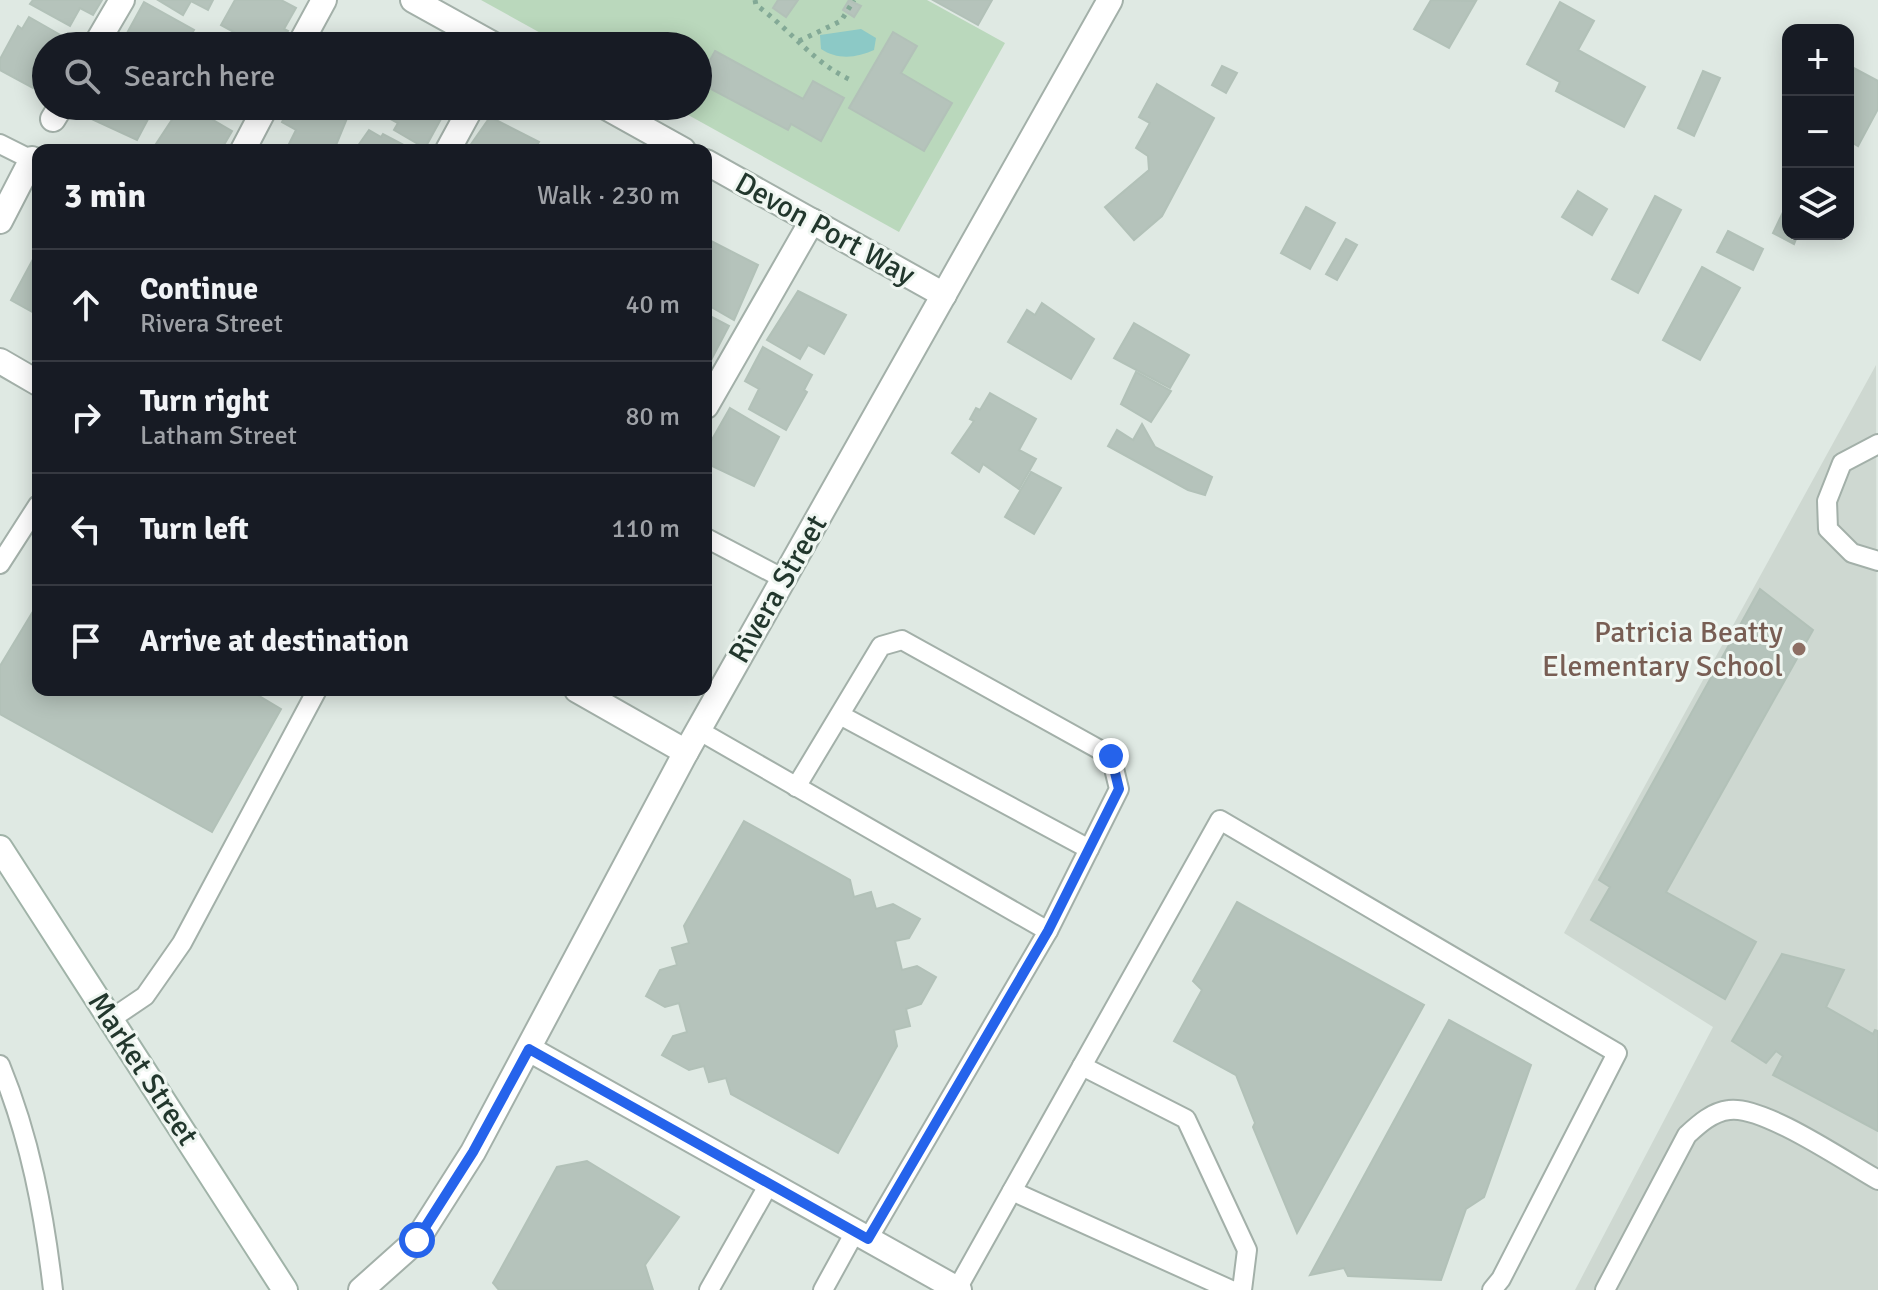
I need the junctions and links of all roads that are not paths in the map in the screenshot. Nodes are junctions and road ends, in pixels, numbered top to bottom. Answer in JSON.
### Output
{"nodes":[{"id":1,"x":122,"y":0,"type":"edge"},
{"id":2,"x":324,"y":0,"type":"edge"},
{"id":3,"x":413,"y":0,"type":"edge"},
{"id":4,"x":1110,"y":0,"type":"edge"},
{"id":5,"x":103,"y":32,"type":"edge"},
{"id":6,"x":307,"y":32,"type":"edge"},
{"id":7,"x":471,"y":32,"type":"edge"},
{"id":8,"x":259,"y":120,"type":"edge"},
{"id":9,"x":464,"y":120,"type":"edge"},
{"id":10,"x":623,"y":120,"type":"edge"},
{"id":11,"x":654,"y":143,"type":"edge"},
{"id":12,"x":0,"y":144,"type":"edge"},
{"id":13,"x":246,"y":144,"type":"edge"},
{"id":14,"x":451,"y":144,"type":"edge"},
{"id":15,"x":32,"y":160,"type":"edge"},
{"id":16,"x":712,"y":165,"type":"edge"},
{"id":17,"x":32,"y":166,"type":"edge"},
{"id":18,"x":0,"y":221,"type":"edge"},
{"id":19,"x":812,"y":221,"type":"junction"},
{"id":20,"x":944,"y":295,"type":"junction"},
{"id":21,"x":0,"y":361,"type":"edge"},
{"id":22,"x":32,"y":380,"type":"edge"},
{"id":23,"x":712,"y":396,"type":"edge"},
{"id":24,"x":1878,"y":444,"type":"edge"},
{"id":25,"x":32,"y":514,"type":"edge"},
{"id":26,"x":712,"y":541,"type":"edge"},
{"id":27,"x":1878,"y":561,"type":"edge"},
{"id":28,"x":0,"y":564,"type":"edge"},
{"id":29,"x":784,"y":579,"type":"junction"},
{"id":30,"x":314,"y":696,"type":"edge"},
{"id":31,"x":588,"y":696,"type":"edge"},
{"id":32,"x":840,"y":715,"type":"junction"},
{"id":33,"x":698,"y":730,"type":"junction"},
{"id":34,"x":686,"y":752,"type":"junction"},
{"id":35,"x":796,"y":787,"type":"junction"},
{"id":36,"x":0,"y":848,"type":"edge"},
{"id":37,"x":1089,"y":849,"type":"junction"},
{"id":38,"x":1048,"y":931,"type":"junction"},
{"id":39,"x":111,"y":1019,"type":"junction"},
{"id":40,"x":529,"y":1049,"type":"junction"},
{"id":41,"x":0,"y":1065,"type":"edge"},
{"id":42,"x":1082,"y":1066,"type":"junction"},
{"id":43,"x":1878,"y":1180,"type":"edge"},
{"id":44,"x":769,"y":1184,"type":"junction"},
{"id":45,"x":1012,"y":1191,"type":"junction"},
{"id":46,"x":861,"y":1235,"type":"junction"},
{"id":47,"x":958,"y":1289,"type":"edge"},
{"id":48,"x":53,"y":1290,"type":"edge"},
{"id":49,"x":285,"y":1290,"type":"edge"},
{"id":50,"x":361,"y":1290,"type":"edge"},
{"id":51,"x":709,"y":1290,"type":"edge"},
{"id":52,"x":823,"y":1290,"type":"edge"},
{"id":53,"x":1231,"y":1290,"type":"edge"},
{"id":54,"x":1242,"y":1290,"type":"edge"},
{"id":55,"x":1492,"y":1290,"type":"edge"},
{"id":56,"x":1605,"y":1290,"type":"edge"}],
"edges":[{"from":1,"to":5,"type":"street"},
{"from":2,"to":6,"type":"street"},
{"from":3,"to":7,"type":"street"},
{"from":4,"to":20,"type":"street","name":"Rivera Street"},
{"from":8,"to":13,"type":"street"},
{"from":9,"to":14,"type":"street"},
{"from":10,"to":11,"type":"street"},
{"from":12,"to":15,"type":"lane"},
{"from":16,"to":19,"type":"street","name":"Devon Port Way"},
{"from":17,"to":18,"type":"street"},
{"from":19,"to":20,"type":"street","name":"Devon Port Way"},
{"from":19,"to":23,"type":"street"},
{"from":20,"to":29,"type":"street","name":"Rivera Street"},
{"from":21,"to":22,"type":"street"},
{"from":24,"to":27,"type":"lane"},
{"from":25,"to":28,"type":"lane"},
{"from":26,"to":29,"type":"lane"},
{"from":29,"to":33,"type":"street","name":"Rivera Street"},
{"from":30,"to":39,"type":"lane"},
{"from":31,"to":34,"type":"street"},
{"from":32,"to":35,"type":"lane"},
{"from":32,"to":37,"type":"lane"},
{"from":32,"to":37,"type":"lane"},
{"from":33,"to":34,"type":"street","name":"Rivera Street"},
{"from":33,"to":35,"type":"lane"},
{"from":34,"to":40,"type":"street","name":"Rivera Street"},
{"from":35,"to":38,"type":"lane"},
{"from":36,"to":39,"type":"street","name":"Market Street"},
{"from":37,"to":38,"type":"lane"},
{"from":38,"to":46,"type":"lane"},
{"from":39,"to":49,"type":"street","name":"Market Street"},
{"from":40,"to":44,"type":"street"},
{"from":40,"to":50,"type":"street","name":"Rivera Street"},
{"from":41,"to":48,"type":"lane"},
{"from":42,"to":45,"type":"lane"},
{"from":42,"to":54,"type":"lane"},
{"from":42,"to":55,"type":"lane"},
{"from":43,"to":56,"type":"lane"},
{"from":44,"to":46,"type":"street"},
{"from":44,"to":51,"type":"lane"},
{"from":45,"to":47,"type":"lane"},
{"from":45,"to":53,"type":"lane"},
{"from":46,"to":47,"type":"street"},
{"from":46,"to":52,"type":"lane"}]}
